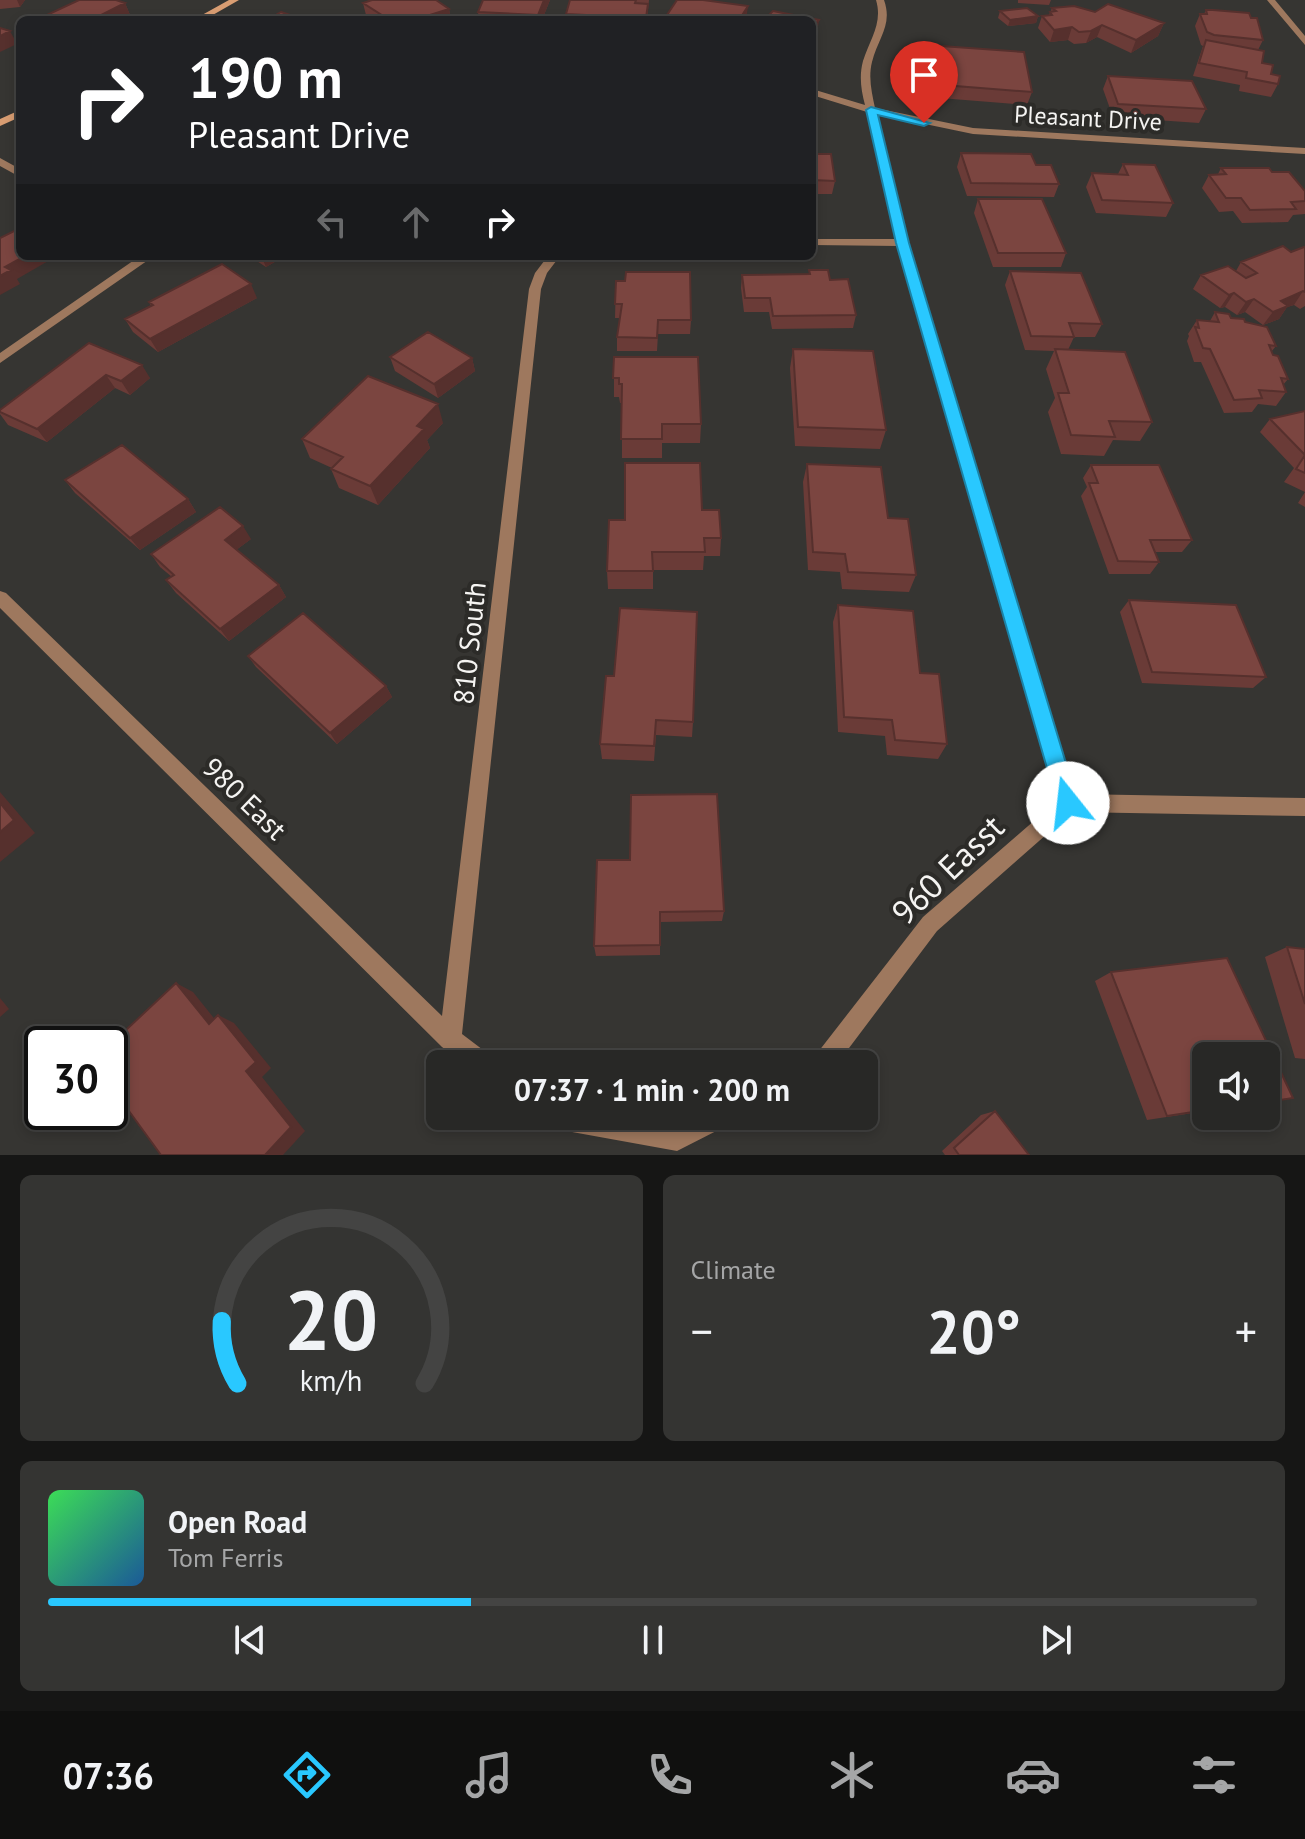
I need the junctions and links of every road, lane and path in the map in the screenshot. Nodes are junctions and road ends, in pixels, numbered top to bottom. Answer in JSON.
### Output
{"nodes":[{"id":1,"x":235,"y":0,"type":"edge"},
{"id":2,"x":880,"y":0,"type":"edge"},
{"id":3,"x":1271,"y":0,"type":"edge"},
{"id":4,"x":205,"y":16,"type":"edge"},
{"id":5,"x":1305,"y":42,"type":"edge"},
{"id":6,"x":816,"y":93,"type":"edge"},
{"id":7,"x":871,"y":110,"type":"junction"},
{"id":8,"x":1305,"y":151,"type":"edge"},
{"id":9,"x":816,"y":242,"type":"edge"},
{"id":10,"x":903,"y":243,"type":"junction"},
{"id":11,"x":141,"y":260,"type":"edge"},
{"id":12,"x":551,"y":260,"type":"edge"},
{"id":13,"x":0,"y":359,"type":"edge"},
{"id":14,"x":0,"y":598,"type":"edge"},
{"id":15,"x":1068,"y":803,"type":"junction"},
{"id":16,"x":1305,"y":807,"type":"edge"},
{"id":17,"x":450,"y":1039,"type":"junction"},
{"id":18,"x":465,"y":1050,"type":"edge"},
{"id":19,"x":834,"y":1050,"type":"edge"},
{"id":20,"x":627,"y":1130,"type":"edge"},
{"id":21,"x":695,"y":1130,"type":"edge"}],
"edges":[{"from":1,"to":4,"type":"street"},
{"from":2,"to":7,"type":"street"},
{"from":3,"to":5,"type":"street"},
{"from":6,"to":7,"type":"street","name":"Pleasant Drive"},
{"from":7,"to":8,"type":"street","name":"Pleasant Drive"},
{"from":7,"to":10,"type":"street"},
{"from":9,"to":10,"type":"street"},
{"from":10,"to":15,"type":"street"},
{"from":11,"to":13,"type":"street"},
{"from":12,"to":17,"type":"street","name":"810 South"},
{"from":14,"to":17,"type":"street","name":"980 East"},
{"from":15,"to":16,"type":"street"},
{"from":15,"to":19,"type":"street","name":"960 Easst"},
{"from":17,"to":18,"type":"street"},
{"from":20,"to":21,"type":"street"}]}
